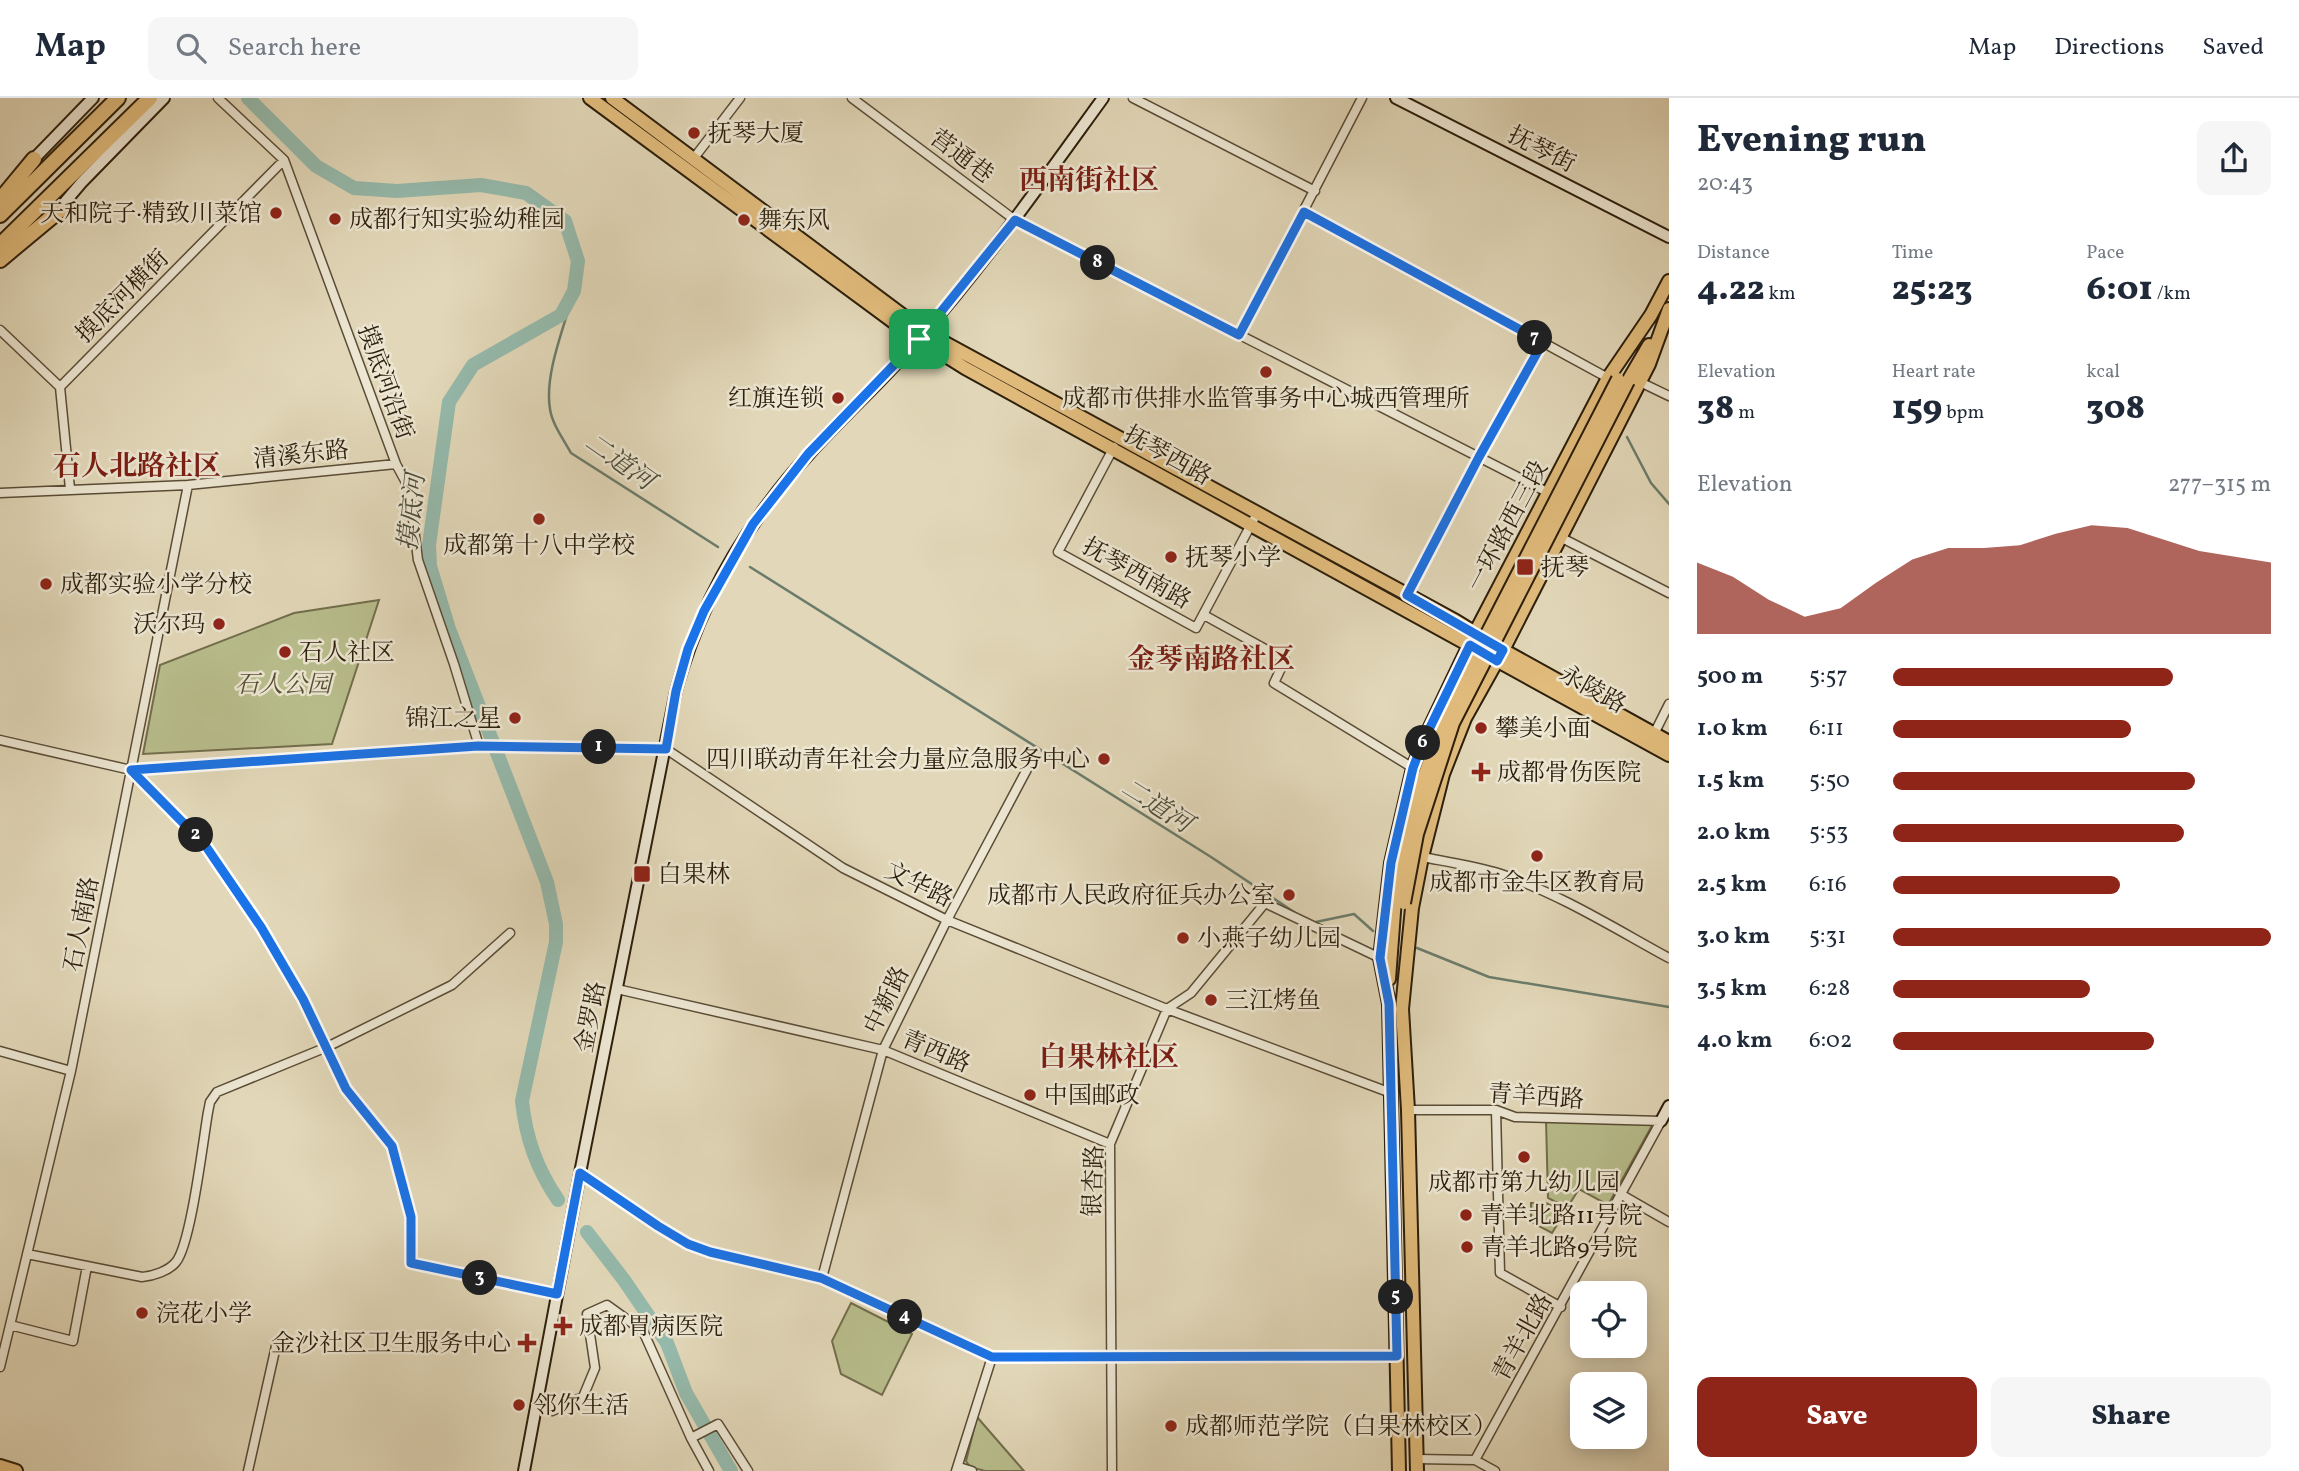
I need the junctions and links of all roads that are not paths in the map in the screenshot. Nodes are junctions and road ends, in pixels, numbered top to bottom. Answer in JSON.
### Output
{"nodes":[{"id":1,"x":93,"y":98,"type":"edge"},
{"id":2,"x":118,"y":98,"type":"edge"},
{"id":3,"x":150,"y":98,"type":"edge"},
{"id":4,"x":164,"y":98,"type":"edge"},
{"id":5,"x":218,"y":98,"type":"edge"},
{"id":6,"x":590,"y":98,"type":"edge"},
{"id":7,"x":612,"y":98,"type":"edge"},
{"id":8,"x":740,"y":98,"type":"edge"},
{"id":9,"x":852,"y":98,"type":"edge"},
{"id":10,"x":1103,"y":98,"type":"edge"},
{"id":11,"x":1133,"y":98,"type":"edge"},
{"id":12,"x":1362,"y":98,"type":"edge"},
{"id":13,"x":1396,"y":98,"type":"edge"},
{"id":14,"x":694,"y":158,"type":"junction"},
{"id":15,"x":34,"y":159,"type":"junction"},
{"id":16,"x":284,"y":160,"type":"junction"},
{"id":17,"x":0,"y":191,"type":"edge"},
{"id":18,"x":1315,"y":191,"type":"junction"},
{"id":19,"x":0,"y":200,"type":"edge"},
{"id":20,"x":60,"y":210,"type":"junction"},
{"id":21,"x":1304,"y":212,"type":"junction"},
{"id":22,"x":0,"y":215,"type":"edge"},
{"id":23,"x":1015,"y":220,"type":"junction"},
{"id":24,"x":1669,"y":237,"type":"edge"},
{"id":25,"x":0,"y":245,"type":"edge"},
{"id":26,"x":0,"y":260,"type":"edge"},
{"id":27,"x":0,"y":269,"type":"edge"},
{"id":28,"x":1669,"y":281,"type":"edge"},
{"id":29,"x":1669,"y":309,"type":"edge"},
{"id":30,"x":0,"y":330,"type":"edge"},
{"id":31,"x":922,"y":335,"type":"junction"},
{"id":32,"x":1239,"y":335,"type":"junction"},
{"id":33,"x":1543,"y":342,"type":"junction"},
{"id":34,"x":1624,"y":380,"type":"junction"},
{"id":35,"x":60,"y":387,"type":"junction"},
{"id":36,"x":1669,"y":396,"type":"edge"},
{"id":37,"x":1115,"y":446,"type":"junction"},
{"id":38,"x":1479,"y":457,"type":"junction"},
{"id":39,"x":396,"y":464,"type":"junction"},
{"id":40,"x":188,"y":485,"type":"junction"},
{"id":41,"x":70,"y":489,"type":"junction"},
{"id":42,"x":0,"y":493,"type":"edge"},
{"id":43,"x":1549,"y":493,"type":"junction"},
{"id":44,"x":1252,"y":521,"type":"junction"},
{"id":45,"x":1560,"y":537,"type":"junction"},
{"id":46,"x":1669,"y":593,"type":"edge"},
{"id":47,"x":1407,"y":595,"type":"junction"},
{"id":48,"x":1204,"y":615,"type":"junction"},
{"id":49,"x":1472,"y":639,"type":"junction"},
{"id":50,"x":1500,"y":655,"type":"junction"},
{"id":51,"x":1669,"y":704,"type":"edge"},
{"id":52,"x":1654,"y":734,"type":"junction"},
{"id":53,"x":0,"y":740,"type":"edge"},
{"id":54,"x":1669,"y":742,"type":"edge"},
{"id":55,"x":478,"y":746,"type":"junction"},
{"id":56,"x":666,"y":749,"type":"junction"},
{"id":57,"x":1669,"y":755,"type":"edge"},
{"id":58,"x":1033,"y":758,"type":"dead end"},
{"id":59,"x":1413,"y":768,"type":"junction"},
{"id":60,"x":131,"y":770,"type":"junction"},
{"id":61,"x":1422,"y":857,"type":"junction"},
{"id":62,"x":1400,"y":901,"type":"junction"},
{"id":63,"x":947,"y":920,"type":"junction"},
{"id":64,"x":510,"y":933,"type":"dead end"},
{"id":65,"x":1380,"y":958,"type":"junction"},
{"id":66,"x":1669,"y":958,"type":"edge"},
{"id":67,"x":617,"y":989,"type":"junction"},
{"id":68,"x":1389,"y":1004,"type":"junction"},
{"id":69,"x":1167,"y":1009,"type":"junction"},
{"id":70,"x":1402,"y":1009,"type":"junction"},
{"id":71,"x":327,"y":1047,"type":"junction"},
{"id":72,"x":883,"y":1049,"type":"junction"},
{"id":73,"x":0,"y":1051,"type":"edge"},
{"id":74,"x":71,"y":1071,"type":"junction"},
{"id":75,"x":1391,"y":1093,"type":"junction"},
{"id":76,"x":1669,"y":1107,"type":"edge"},
{"id":77,"x":1408,"y":1110,"type":"junction"},
{"id":78,"x":1496,"y":1110,"type":"junction"},
{"id":79,"x":1661,"y":1121,"type":"junction"},
{"id":80,"x":1110,"y":1144,"type":"junction"},
{"id":81,"x":580,"y":1173,"type":"junction"},
{"id":82,"x":1622,"y":1195,"type":"junction"},
{"id":83,"x":1669,"y":1222,"type":"edge"},
{"id":84,"x":27,"y":1254,"type":"junction"},
{"id":85,"x":87,"y":1266,"type":"junction"},
{"id":86,"x":821,"y":1278,"type":"junction"},
{"id":87,"x":557,"y":1294,"type":"junction"},
{"id":88,"x":1561,"y":1307,"type":"junction"},
{"id":89,"x":10,"y":1325,"type":"junction"},
{"id":90,"x":276,"y":1346,"type":"dead end"},
{"id":91,"x":1397,"y":1356,"type":"junction"},
{"id":92,"x":992,"y":1357,"type":"junction"},
{"id":93,"x":1111,"y":1357,"type":"junction"},
{"id":94,"x":0,"y":1367,"type":"edge"},
{"id":95,"x":537,"y":1405,"type":"junction"},
{"id":96,"x":695,"y":1436,"type":"junction"},
{"id":97,"x":1475,"y":1460,"type":"junction"},
{"id":98,"x":1417,"y":1465,"type":"edge"},
{"id":99,"x":958,"y":1469,"type":"edge"},
{"id":100,"x":248,"y":1471,"type":"edge"},
{"id":101,"x":524,"y":1471,"type":"edge"},
{"id":102,"x":709,"y":1471,"type":"edge"},
{"id":103,"x":748,"y":1471,"type":"edge"},
{"id":104,"x":972,"y":1471,"type":"edge"},
{"id":105,"x":1112,"y":1471,"type":"edge"},
{"id":106,"x":1399,"y":1471,"type":"edge"},
{"id":107,"x":1495,"y":1471,"type":"edge"}],
"edges":[{"from":1,"to":15,"type":"street"},
{"from":2,"to":22,"type":"highway"},
{"from":3,"to":25,"type":"highway"},
{"from":4,"to":20,"type":"street"},
{"from":5,"to":16,"type":"street","name":"摸底河沿街"},
{"from":6,"to":31,"type":"main road","name":"抚琴西路"},
{"from":7,"to":14,"type":"main road","name":"抚琴西路"},
{"from":8,"to":14,"type":"street"},
{"from":9,"to":23,"type":"street","name":"营通巷"},
{"from":10,"to":23,"type":"street","name":"金罗路"},
{"from":11,"to":18,"type":"street"},
{"from":12,"to":18,"type":"street"},
{"from":13,"to":24,"type":"street","name":"抚琴街"},
{"from":14,"to":31,"type":"main road","name":"抚琴西路"},
{"from":15,"to":17,"type":"street"},
{"from":15,"to":19,"type":"highway"},
{"from":16,"to":35,"type":"street","name":"摸底河横街"},
{"from":16,"to":39,"type":"street","name":"摸底河沿街"},
{"from":18,"to":21,"type":"street"},
{"from":20,"to":26,"type":"highway"},
{"from":20,"to":27,"type":"street"},
{"from":21,"to":32,"type":"street"},
{"from":21,"to":33,"type":"street"},
{"from":23,"to":31,"type":"street","name":"金罗路"},
{"from":23,"to":32,"type":"street","name":"营通巷"},
{"from":28,"to":34,"type":"main road"},
{"from":29,"to":34,"type":"main road"},
{"from":30,"to":35,"type":"street"},
{"from":31,"to":37,"type":"main road","name":"抚琴西路"},
{"from":31,"to":47,"type":"main road","name":"抚琴西路"},
{"from":31,"to":56,"type":"street","name":"金罗路"},
{"from":32,"to":38,"type":"street","name":"营通巷"},
{"from":33,"to":34,"type":"street"},
{"from":33,"to":38,"type":"street"},
{"from":34,"to":36,"type":"street"},
{"from":34,"to":43,"type":"main road","name":"一环路西三段"},
{"from":34,"to":45,"type":"main road","name":"一环路西三段"},
{"from":34,"to":62,"type":"main road","bridge":true},
{"from":35,"to":41,"type":"street"},
{"from":37,"to":44,"type":"main road","name":"抚琴西路"},
{"from":37,"to":48,"type":"street","name":"抚琴西南路"},
{"from":38,"to":43,"type":"street","name":"营通巷"},
{"from":38,"to":47,"type":"street"},
{"from":39,"to":40,"type":"street","name":"清溪东路"},
{"from":39,"to":55,"type":"street","name":"摸底河沿街"},
{"from":40,"to":41,"type":"street","name":"清溪东路"},
{"from":40,"to":60,"type":"street","name":"石人南路"},
{"from":41,"to":42,"type":"street","name":"清溪东路"},
{"from":43,"to":49,"type":"main road","name":"一环路西三段"},
{"from":44,"to":48,"type":"street"},
{"from":44,"to":49,"type":"main road","name":"抚琴西路"},
{"from":45,"to":46,"type":"street"},
{"from":45,"to":50,"type":"main road","name":"一环路西三段"},
{"from":47,"to":49,"type":"main road","name":"抚琴西路"},
{"from":48,"to":59,"type":"street","name":"抚琴西南路"},
{"from":49,"to":50,"type":"main road","name":"抚琴西路"},
{"from":49,"to":59,"type":"main road","name":"一环路西三段"},
{"from":50,"to":52,"type":"main road","name":"永陵路"},
{"from":50,"to":57,"type":"main road","name":"永陵路"},
{"from":50,"to":61,"type":"main road","name":"一环路西三段"},
{"from":51,"to":52,"type":"street"},
{"from":52,"to":54,"type":"main road","name":"永陵路"},
{"from":53,"to":60,"type":"street"},
{"from":55,"to":56,"type":"street"},
{"from":55,"to":60,"type":"street"},
{"from":56,"to":63,"type":"street","name":"文华路"},
{"from":56,"to":67,"type":"street","name":"金罗路"},
{"from":58,"to":63,"type":"street","name":"中新路"},
{"from":59,"to":65,"type":"main road","name":"一环路西三段"},
{"from":60,"to":71,"type":"street"},
{"from":60,"to":74,"type":"street","name":"石人南路"},
{"from":61,"to":66,"type":"street"},
{"from":61,"to":70,"type":"main road","name":"一环路西三段"},
{"from":62,"to":68,"type":"main road"},
{"from":62,"to":70,"type":"main road"},
{"from":63,"to":69,"type":"street","name":"文华路"},
{"from":63,"to":72,"type":"street","name":"中新路"},
{"from":64,"to":71,"type":"street"},
{"from":65,"to":68,"type":"main road","name":"一环路西三段"},
{"from":65,"to":69,"type":"street"},
{"from":67,"to":72,"type":"street","name":"青西路"},
{"from":67,"to":81,"type":"street","name":"金罗路"},
{"from":68,"to":75,"type":"main road","name":"一环路西三段"},
{"from":69,"to":75,"type":"street","name":"文华路"},
{"from":69,"to":80,"type":"street","name":"银杏路"},
{"from":70,"to":77,"type":"main road","name":"一环路西三段"},
{"from":71,"to":85,"type":"street"},
{"from":71,"to":87,"type":"street"},
{"from":72,"to":80,"type":"street","name":"青西路"},
{"from":72,"to":86,"type":"street","name":"中新路"},
{"from":73,"to":74,"type":"street"},
{"from":74,"to":84,"type":"street","name":"石人南路"},
{"from":75,"to":91,"type":"main road","name":"一环路西三段"},
{"from":76,"to":79,"type":"street"},
{"from":77,"to":78,"type":"street","name":"青羊西路"},
{"from":77,"to":98,"type":"main road","name":"一环路西三段"},
{"from":78,"to":79,"type":"street","name":"青羊西路"},
{"from":78,"to":88,"type":"street"},
{"from":79,"to":82,"type":"street","name":"青羊北路"},
{"from":80,"to":93,"type":"street","name":"银杏路"},
{"from":81,"to":86,"type":"street"},
{"from":81,"to":87,"type":"street","name":"金罗路"},
{"from":82,"to":83,"type":"street"},
{"from":82,"to":88,"type":"street","name":"青羊北路"},
{"from":84,"to":85,"type":"street"},
{"from":84,"to":89,"type":"street","name":"石人南路"},
{"from":85,"to":89,"type":"street"},
{"from":86,"to":92,"type":"street"},
{"from":87,"to":95,"type":"street","name":"金罗路"},
{"from":88,"to":97,"type":"street","name":"青羊北路"},
{"from":89,"to":94,"type":"street","name":"石人南路"},
{"from":90,"to":100,"type":"street"},
{"from":91,"to":93,"type":"street"},
{"from":91,"to":106,"type":"main road","name":"一环路西三段"},
{"from":92,"to":93,"type":"street"},
{"from":92,"to":99,"type":"street"},
{"from":93,"to":105,"type":"street","name":"银杏路"},
{"from":95,"to":96,"type":"street"},
{"from":95,"to":101,"type":"street","name":"金罗路"},
{"from":96,"to":102,"type":"street"},
{"from":96,"to":103,"type":"street"},
{"from":97,"to":98,"type":"street"},
{"from":97,"to":107,"type":"street"},
{"from":99,"to":104,"type":"street"}]}
